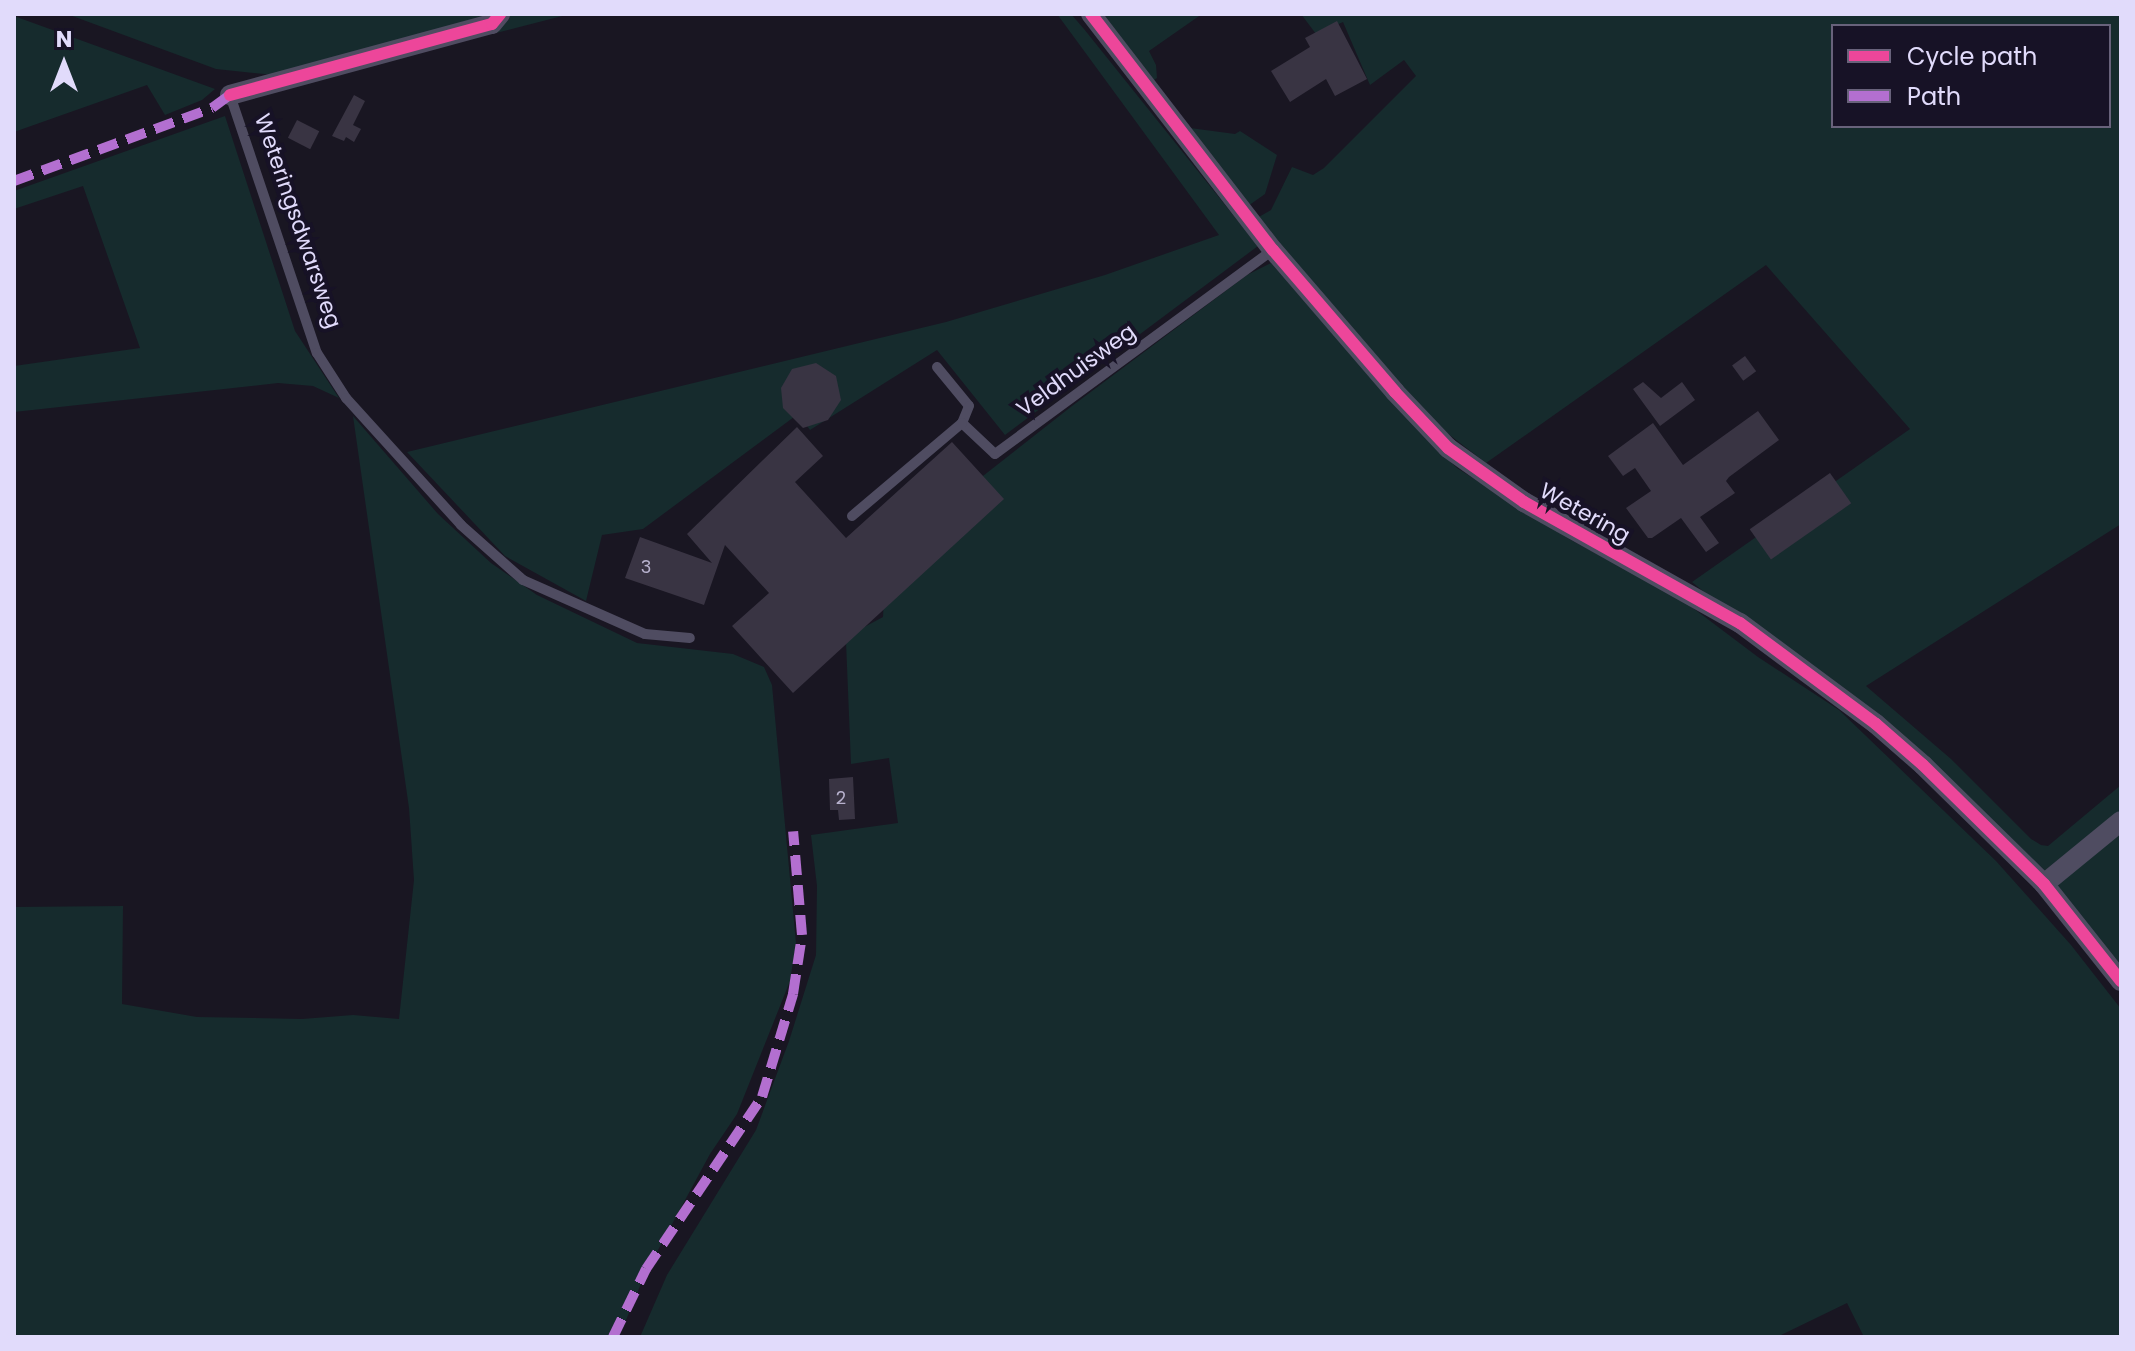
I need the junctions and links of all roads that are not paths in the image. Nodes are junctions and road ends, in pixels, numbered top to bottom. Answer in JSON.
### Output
{"nodes":[{"id":1,"x":500,"y":14,"type":"edge"},
{"id":2,"x":1091,"y":14,"type":"edge"},
{"id":3,"x":230,"y":95,"type":"joint"},
{"id":4,"x":1273,"y":250,"type":"junction"},
{"id":5,"x":937,"y":367,"type":"dead end"},
{"id":6,"x":962,"y":423,"type":"junction"},
{"id":7,"x":852,"y":516,"type":"dead end"},
{"id":8,"x":690,"y":638,"type":"dead end"},
{"id":9,"x":2121,"y":821,"type":"edge"},
{"id":10,"x":2044,"y":884,"type":"junction"},
{"id":11,"x":2121,"y":981,"type":"edge"}],
"edges":[{"from":1,"to":3,"type":"street","name":"Weteringsdwarsweg"},
{"from":2,"to":4,"type":"street","name":"Wetering"},
{"from":3,"to":8,"type":"lane","name":"Weteringsdwarsweg"},
{"from":4,"to":6,"type":"lane","name":"Veldhuisweg"},
{"from":4,"to":10,"type":"street","name":"Wetering"},
{"from":5,"to":6,"type":"lane"},
{"from":6,"to":7,"type":"lane"},
{"from":9,"to":10,"type":"street"},
{"from":10,"to":11,"type":"street","name":"Wetering"}]}
